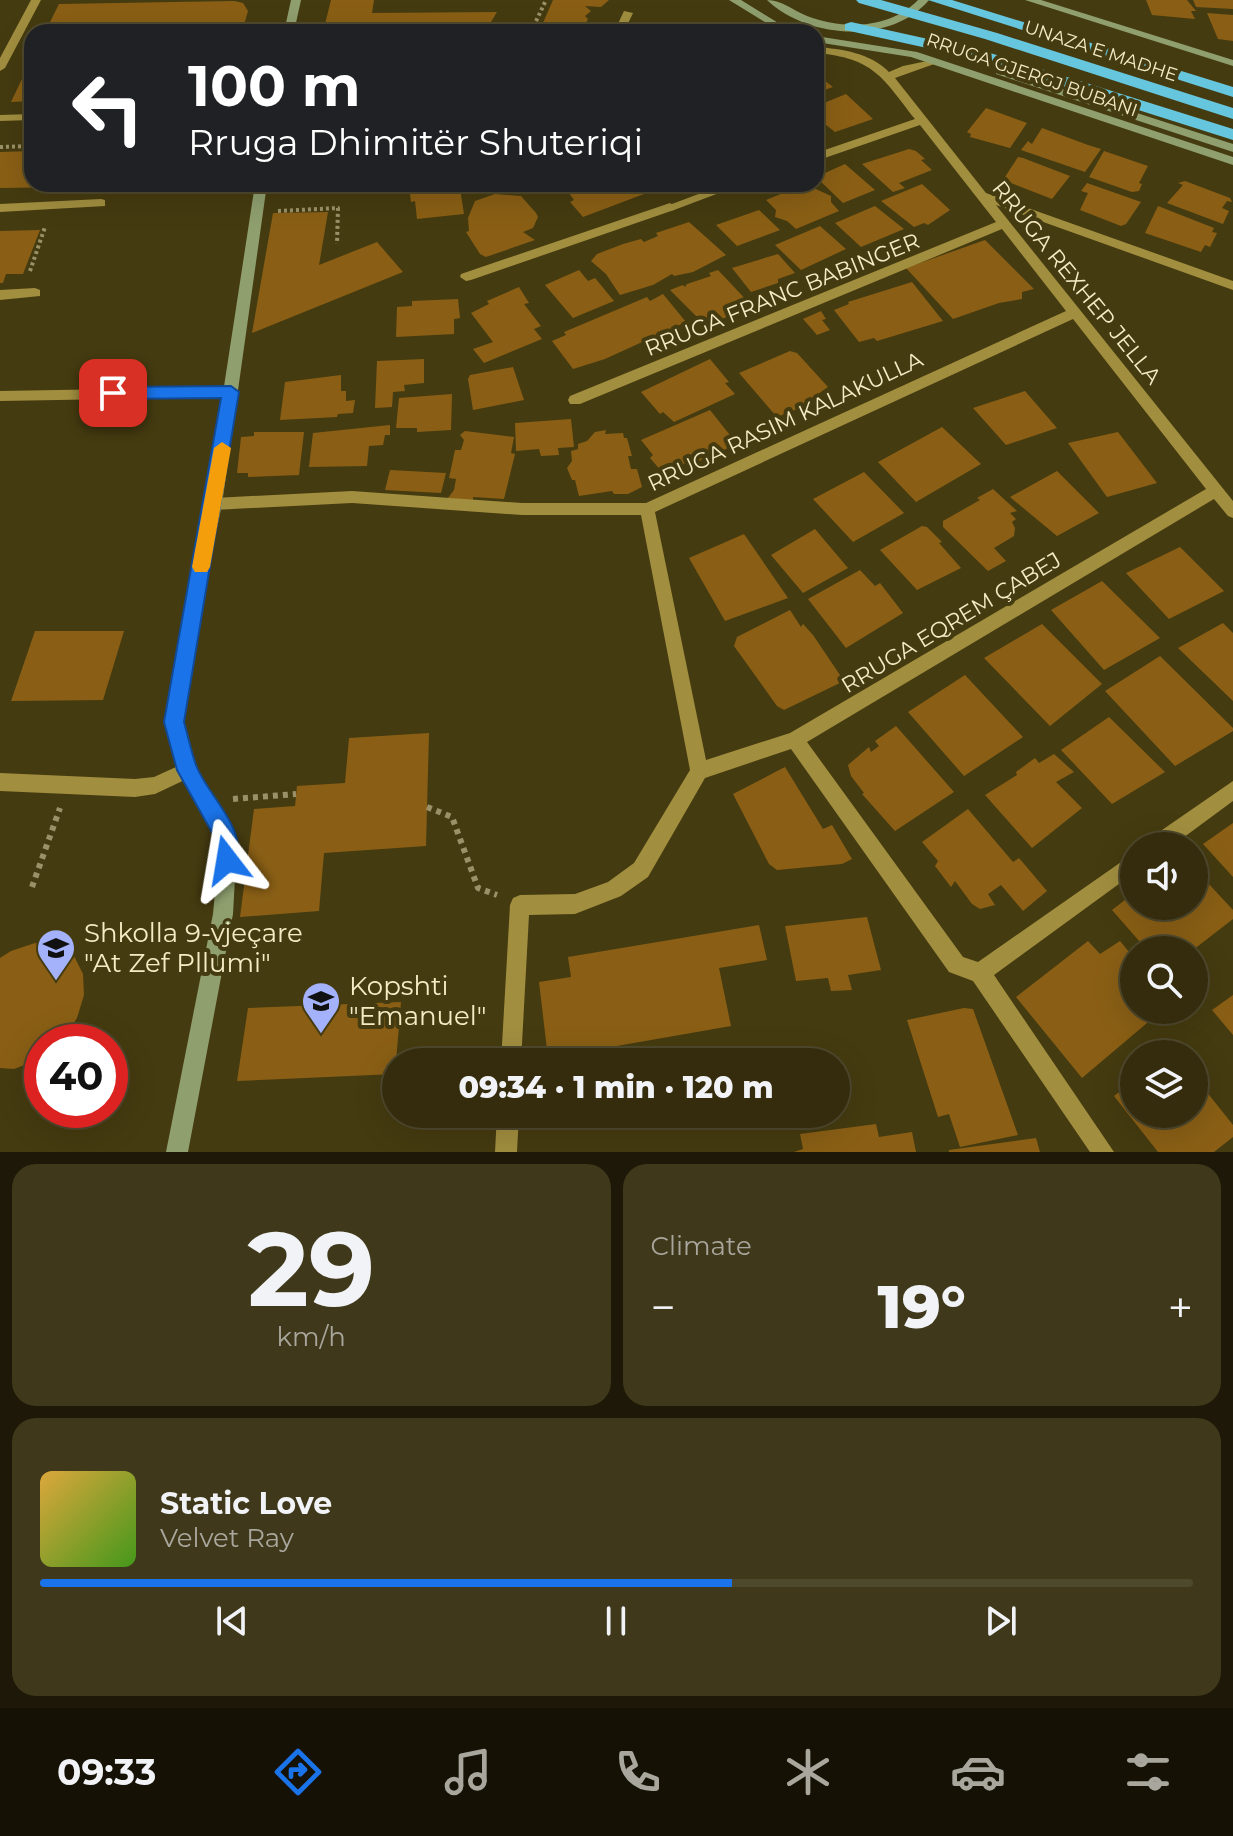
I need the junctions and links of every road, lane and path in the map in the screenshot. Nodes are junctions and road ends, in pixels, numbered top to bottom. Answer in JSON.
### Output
{"nodes":[{"id":1,"x":36,"y":0,"type":"edge"},
{"id":2,"x":296,"y":0,"type":"edge"},
{"id":3,"x":546,"y":0,"type":"edge"},
{"id":4,"x":734,"y":0,"type":"edge"},
{"id":5,"x":864,"y":0,"type":"edge"},
{"id":6,"x":924,"y":0,"type":"edge"},
{"id":7,"x":936,"y":0,"type":"edge"},
{"id":8,"x":990,"y":0,"type":"edge"},
{"id":9,"x":1030,"y":0,"type":"edge"},
{"id":10,"x":772,"y":1,"type":"edge"},
{"id":11,"x":628,"y":13,"type":"dead end"},
{"id":12,"x":291,"y":24,"type":"edge"},
{"id":13,"x":535,"y":24,"type":"edge"},
{"id":14,"x":623,"y":24,"type":"edge"},
{"id":15,"x":774,"y":24,"type":"edge"},
{"id":16,"x":851,"y":27,"type":"junction"},
{"id":17,"x":824,"y":40,"type":"edge"},
{"id":18,"x":917,"y":41,"type":"junction"},
{"id":19,"x":824,"y":51,"type":"edge"},
{"id":20,"x":933,"y":61,"type":"junction"},
{"id":21,"x":1233,"y":63,"type":"edge"},
{"id":22,"x":0,"y":68,"type":"edge"},
{"id":23,"x":1233,"y":75,"type":"edge"},
{"id":24,"x":888,"y":77,"type":"junction"},
{"id":25,"x":1233,"y":92,"type":"edge"},
{"id":26,"x":1233,"y":114,"type":"edge"},
{"id":27,"x":24,"y":117,"type":"edge"},
{"id":28,"x":0,"y":118,"type":"edge"},
{"id":29,"x":921,"y":121,"type":"junction"},
{"id":30,"x":1233,"y":135,"type":"edge"},
{"id":31,"x":24,"y":146,"type":"edge"},
{"id":32,"x":0,"y":147,"type":"edge"},
{"id":33,"x":1233,"y":148,"type":"edge"},
{"id":34,"x":824,"y":154,"type":"edge"},
{"id":35,"x":1233,"y":161,"type":"edge"},
{"id":36,"x":260,"y":192,"type":"edge"},
{"id":37,"x":714,"y":192,"type":"edge"},
{"id":38,"x":980,"y":195,"type":"junction"},
{"id":39,"x":101,"y":203,"type":"dead end"},
{"id":40,"x":53,"y":205,"type":"junction"},
{"id":41,"x":0,"y":208,"type":"edge"},
{"id":42,"x":257,"y":212,"type":"junction"},
{"id":43,"x":1003,"y":224,"type":"junction"},
{"id":44,"x":337,"y":244,"type":"dead end"},
{"id":45,"x":466,"y":277,"type":"dead end"},
{"id":46,"x":1233,"y":286,"type":"edge"},
{"id":47,"x":28,"y":294,"type":"joint"},
{"id":48,"x":0,"y":295,"type":"edge"},
{"id":49,"x":1074,"y":313,"type":"junction"},
{"id":50,"x":231,"y":392,"type":"junction"},
{"id":51,"x":0,"y":396,"type":"edge"},
{"id":52,"x":575,"y":400,"type":"dead end"},
{"id":53,"x":1216,"y":491,"type":"junction"},
{"id":54,"x":214,"y":504,"type":"junction"},
{"id":55,"x":647,"y":509,"type":"junction"},
{"id":56,"x":1233,"y":512,"type":"edge"},
{"id":57,"x":795,"y":740,"type":"junction"},
{"id":58,"x":187,"y":770,"type":"junction"},
{"id":59,"x":699,"y":771,"type":"junction"},
{"id":60,"x":0,"y":782,"type":"edge"},
{"id":61,"x":67,"y":786,"type":"junction"},
{"id":62,"x":1233,"y":790,"type":"edge"},
{"id":63,"x":296,"y":794,"type":"dead end"},
{"id":64,"x":207,"y":802,"type":"junction"},
{"id":65,"x":427,"y":807,"type":"dead end"},
{"id":66,"x":1175,"y":832,"type":"edge"},
{"id":67,"x":1120,"y":872,"type":"edge"},
{"id":68,"x":32,"y":887,"type":"dead end"},
{"id":69,"x":478,"y":888,"type":"dead end"},
{"id":70,"x":980,"y":973,"type":"junction"},
{"id":71,"x":512,"y":1048,"type":"edge"},
{"id":72,"x":507,"y":1128,"type":"edge"},
{"id":73,"x":177,"y":1152,"type":"edge"},
{"id":74,"x":506,"y":1152,"type":"edge"},
{"id":75,"x":1103,"y":1152,"type":"edge"}],
"edges":[{"from":1,"to":22,"type":"street"},
{"from":2,"to":12,"type":"main road"},
{"from":3,"to":13,"type":"path"},
{"from":4,"to":15,"type":"main road"},
{"from":5,"to":26,"type":"highway","name":"UNAZA E MADHE"},
{"from":6,"to":16,"type":"main road"},
{"from":7,"to":25,"type":"highway","name":"UNAZA E MADHE"},
{"from":8,"to":23,"type":"highway"},
{"from":9,"to":21,"type":"main road"},
{"from":10,"to":16,"type":"main road"},
{"from":11,"to":14,"type":"street"},
{"from":16,"to":18,"type":"highway"},
{"from":17,"to":20,"type":"main road","name":"RRUGA GJERGJ BUBANI"},
{"from":18,"to":30,"type":"highway"},
{"from":18,"to":33,"type":"main road"},
{"from":19,"to":24,"type":"street","name":"RRUGA REXHEP JELLA"},
{"from":20,"to":24,"type":"street"},
{"from":20,"to":35,"type":"main road","name":"RRUGA GJERGJ BUBANI"},
{"from":24,"to":29,"type":"street","name":"RRUGA REXHEP JELLA"},
{"from":27,"to":28,"type":"street"},
{"from":29,"to":34,"type":"street"},
{"from":29,"to":38,"type":"street","name":"RRUGA REXHEP JELLA"},
{"from":31,"to":32,"type":"path"},
{"from":36,"to":42,"type":"main road"},
{"from":37,"to":45,"type":"street"},
{"from":38,"to":43,"type":"street","name":"RRUGA REXHEP JELLA"},
{"from":38,"to":46,"type":"street"},
{"from":39,"to":40,"type":"street"},
{"from":40,"to":41,"type":"street"},
{"from":40,"to":47,"type":"path"},
{"from":42,"to":44,"type":"path"},
{"from":42,"to":50,"type":"main road"},
{"from":43,"to":49,"type":"street","name":"RRUGA REXHEP JELLA"},
{"from":43,"to":52,"type":"street","name":"RRUGA FRANC BABINGER"},
{"from":47,"to":48,"type":"street"},
{"from":49,"to":53,"type":"street","name":"RRUGA REXHEP JELLA"},
{"from":49,"to":55,"type":"street","name":"RRUGA RASIM KALAKULLA"},
{"from":50,"to":51,"type":"street"},
{"from":50,"to":54,"type":"main road"},
{"from":53,"to":56,"type":"street","name":"RRUGA REXHEP JELLA"},
{"from":53,"to":57,"type":"street","name":"RRUGA EQREM ÇABEJ"},
{"from":54,"to":55,"type":"street","name":"RRUGA RASIM KALAKULLA"},
{"from":54,"to":58,"type":"main road"},
{"from":55,"to":59,"type":"street"},
{"from":57,"to":59,"type":"street","name":"RRUGA EQREM ÇABEJ"},
{"from":57,"to":70,"type":"street"},
{"from":58,"to":61,"type":"street"},
{"from":58,"to":64,"type":"main road"},
{"from":59,"to":71,"type":"street"},
{"from":60,"to":61,"type":"street"},
{"from":61,"to":68,"type":"path"},
{"from":62,"to":66,"type":"street"},
{"from":63,"to":64,"type":"path"},
{"from":64,"to":73,"type":"main road"},
{"from":65,"to":69,"type":"path"},
{"from":67,"to":70,"type":"street"},
{"from":70,"to":75,"type":"street"},
{"from":72,"to":74,"type":"street"}]}
